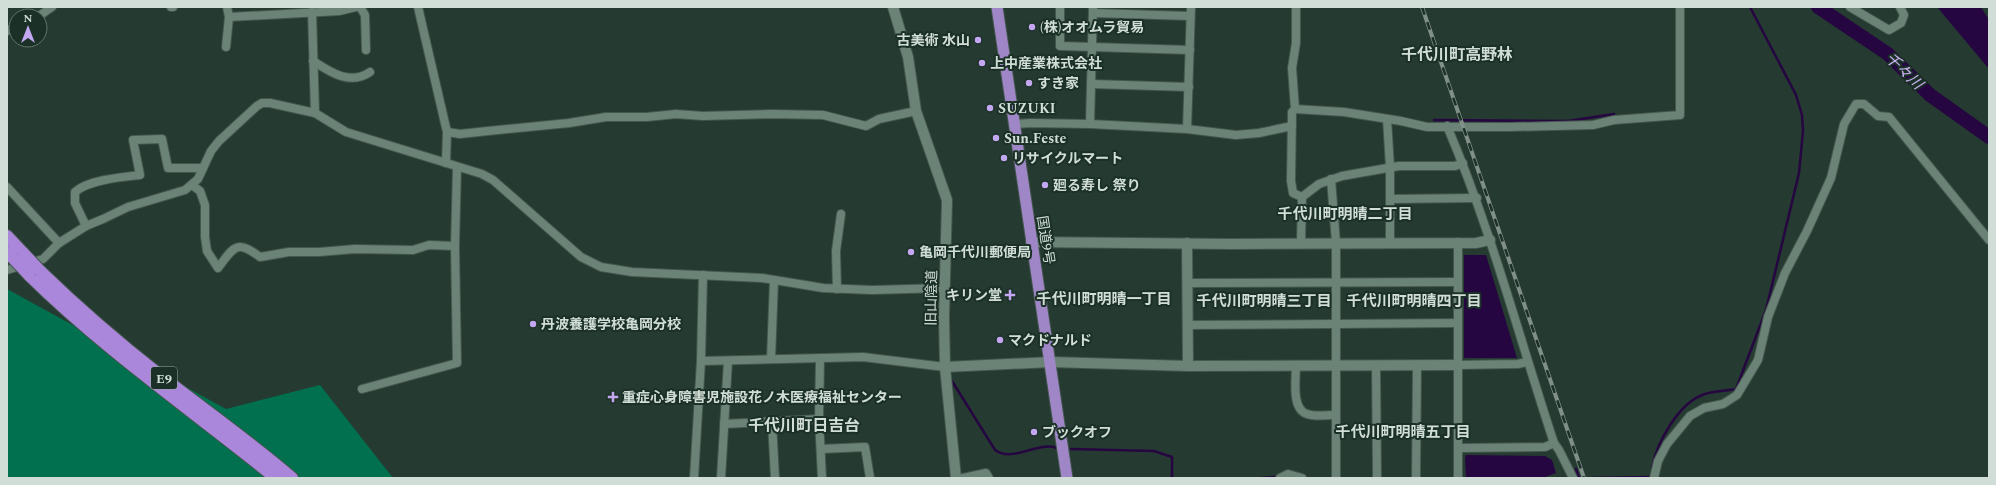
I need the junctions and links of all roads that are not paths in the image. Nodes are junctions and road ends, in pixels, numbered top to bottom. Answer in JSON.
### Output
{"nodes":[{"id":1,"x":227,"y":7,"type":"edge"},
{"id":2,"x":356,"y":7,"type":"edge"},
{"id":3,"x":360,"y":7,"type":"edge"},
{"id":4,"x":418,"y":7,"type":"edge"},
{"id":5,"x":893,"y":7,"type":"edge"},
{"id":6,"x":997,"y":7,"type":"edge"},
{"id":7,"x":1060,"y":7,"type":"edge"},
{"id":8,"x":1191,"y":7,"type":"edge"},
{"id":9,"x":1296,"y":7,"type":"edge"},
{"id":10,"x":1680,"y":7,"type":"edge"},
{"id":11,"x":1850,"y":7,"type":"edge"},
{"id":12,"x":1900,"y":7,"type":"edge"},
{"id":13,"x":1093,"y":10,"type":"edge"},
{"id":14,"x":312,"y":12,"type":"junction"},
{"id":15,"x":1190,"y":16,"type":"junction"},
{"id":16,"x":229,"y":17,"type":"junction"},
{"id":17,"x":226,"y":47,"type":"dead end"},
{"id":18,"x":1092,"y":47,"type":"junction"},
{"id":19,"x":366,"y":50,"type":"dead end"},
{"id":20,"x":1190,"y":50,"type":"junction"},
{"id":21,"x":314,"y":61,"type":"junction"},
{"id":22,"x":370,"y":72,"type":"dead end"},
{"id":23,"x":1091,"y":84,"type":"junction"},
{"id":24,"x":1189,"y":87,"type":"junction"},
{"id":25,"x":1295,"y":109,"type":"junction"},
{"id":26,"x":916,"y":111,"type":"junction"},
{"id":27,"x":315,"y":113,"type":"junction"},
{"id":28,"x":1387,"y":119,"type":"junction"},
{"id":29,"x":1014,"y":124,"type":"junction"},
{"id":30,"x":1090,"y":124,"type":"junction"},
{"id":31,"x":1292,"y":126,"type":"junction"},
{"id":32,"x":1447,"y":126,"type":"junction"},
{"id":33,"x":1188,"y":129,"type":"junction"},
{"id":34,"x":447,"y":132,"type":"junction"},
{"id":35,"x":446,"y":163,"type":"junction"},
{"id":36,"x":1463,"y":163,"type":"junction"},
{"id":37,"x":458,"y":167,"type":"junction"},
{"id":38,"x":1390,"y":167,"type":"junction"},
{"id":39,"x":204,"y":168,"type":"junction"},
{"id":40,"x":1331,"y":179,"type":"junction"},
{"id":41,"x":192,"y":185,"type":"junction"},
{"id":42,"x":7,"y":187,"type":"edge"},
{"id":43,"x":1302,"y":197,"type":"junction"},
{"id":44,"x":1477,"y":198,"type":"junction"},
{"id":45,"x":1390,"y":199,"type":"junction"},
{"id":46,"x":841,"y":214,"type":"dead end"},
{"id":47,"x":86,"y":226,"type":"junction"},
{"id":48,"x":7,"y":236,"type":"edge"},
{"id":49,"x":1490,"y":240,"type":"junction"},
{"id":50,"x":1989,"y":240,"type":"edge"},
{"id":51,"x":1031,"y":242,"type":"junction"},
{"id":52,"x":1458,"y":242,"type":"junction"},
{"id":53,"x":1187,"y":243,"type":"junction"},
{"id":54,"x":1301,"y":243,"type":"junction"},
{"id":55,"x":1336,"y":243,"type":"junction"},
{"id":56,"x":1390,"y":243,"type":"junction"},
{"id":57,"x":59,"y":244,"type":"junction"},
{"id":58,"x":455,"y":246,"type":"junction"},
{"id":59,"x":14,"y":255,"type":"edge"},
{"id":60,"x":7,"y":270,"type":"edge"},
{"id":61,"x":35,"y":273,"type":"junction"},
{"id":62,"x":703,"y":275,"type":"junction"},
{"id":63,"x":774,"y":280,"type":"junction"},
{"id":64,"x":1457,"y":282,"type":"junction"},
{"id":65,"x":1188,"y":283,"type":"junction"},
{"id":66,"x":1336,"y":284,"type":"junction"},
{"id":67,"x":944,"y":288,"type":"junction"},
{"id":68,"x":837,"y":289,"type":"junction"},
{"id":69,"x":1457,"y":323,"type":"junction"},
{"id":70,"x":1336,"y":324,"type":"junction"},
{"id":71,"x":1188,"y":325,"type":"junction"},
{"id":72,"x":820,"y":358,"type":"junction"},
{"id":73,"x":771,"y":359,"type":"junction"},
{"id":74,"x":701,"y":361,"type":"junction"},
{"id":75,"x":728,"y":361,"type":"junction"},
{"id":76,"x":1051,"y":362,"type":"junction"},
{"id":77,"x":1527,"y":362,"type":"junction"},
{"id":78,"x":1336,"y":365,"type":"junction"},
{"id":79,"x":1376,"y":365,"type":"junction"},
{"id":80,"x":1416,"y":365,"type":"junction"},
{"id":81,"x":1457,"y":365,"type":"junction"},
{"id":82,"x":1188,"y":366,"type":"junction"},
{"id":83,"x":1296,"y":366,"type":"junction"},
{"id":84,"x":945,"y":367,"type":"junction"},
{"id":85,"x":362,"y":389,"type":"dead end"},
{"id":86,"x":1335,"y":415,"type":"junction"},
{"id":87,"x":819,"y":419,"type":"junction"},
{"id":88,"x":772,"y":422,"type":"junction"},
{"id":89,"x":724,"y":424,"type":"junction"},
{"id":90,"x":1554,"y":443,"type":"junction"},
{"id":91,"x":1458,"y":448,"type":"junction"},
{"id":92,"x":821,"y":449,"type":"junction"},
{"id":93,"x":276,"y":478,"type":"edge"},
{"id":94,"x":292,"y":478,"type":"edge"},
{"id":95,"x":694,"y":478,"type":"edge"},
{"id":96,"x":721,"y":478,"type":"edge"},
{"id":97,"x":775,"y":478,"type":"edge"},
{"id":98,"x":822,"y":478,"type":"edge"},
{"id":99,"x":870,"y":478,"type":"edge"},
{"id":100,"x":956,"y":478,"type":"edge"},
{"id":101,"x":963,"y":478,"type":"edge"},
{"id":102,"x":989,"y":478,"type":"edge"},
{"id":103,"x":1067,"y":478,"type":"edge"},
{"id":104,"x":1280,"y":478,"type":"edge"},
{"id":105,"x":1302,"y":478,"type":"edge"},
{"id":106,"x":1336,"y":478,"type":"edge"},
{"id":107,"x":1377,"y":478,"type":"edge"},
{"id":108,"x":1416,"y":478,"type":"edge"},
{"id":109,"x":1458,"y":478,"type":"edge"},
{"id":110,"x":1573,"y":478,"type":"edge"},
{"id":111,"x":1654,"y":478,"type":"edge"}],
"edges":[{"from":1,"to":16,"type":"street"},
{"from":2,"to":14,"type":"street"},
{"from":3,"to":19,"type":"street"},
{"from":4,"to":34,"type":"street"},
{"from":5,"to":26,"type":"street","name":"旧山陰道"},
{"from":6,"to":29,"type":"highway","name":"国道9号"},
{"from":7,"to":18,"type":"street"},
{"from":8,"to":15,"type":"street"},
{"from":9,"to":25,"type":"street"},
{"from":10,"to":32,"type":"street"},
{"from":11,"to":12,"type":"street"},
{"from":13,"to":15,"type":"street"},
{"from":13,"to":18,"type":"street"},
{"from":14,"to":16,"type":"street"},
{"from":14,"to":21,"type":"street"},
{"from":15,"to":20,"type":"street"},
{"from":16,"to":17,"type":"street"},
{"from":18,"to":20,"type":"street"},
{"from":18,"to":23,"type":"street"},
{"from":20,"to":24,"type":"street"},
{"from":21,"to":22,"type":"street"},
{"from":21,"to":27,"type":"street"},
{"from":23,"to":24,"type":"street"},
{"from":23,"to":30,"type":"street"},
{"from":24,"to":33,"type":"street"},
{"from":25,"to":28,"type":"street"},
{"from":25,"to":31,"type":"street"},
{"from":26,"to":34,"type":"street"},
{"from":26,"to":67,"type":"street","name":"旧山陰道"},
{"from":27,"to":35,"type":"street"},
{"from":27,"to":39,"type":"street"},
{"from":28,"to":32,"type":"street"},
{"from":28,"to":38,"type":"street"},
{"from":29,"to":30,"type":"street"},
{"from":29,"to":51,"type":"highway","name":"国道9号"},
{"from":30,"to":33,"type":"street"},
{"from":31,"to":33,"type":"street"},
{"from":31,"to":43,"type":"street"},
{"from":32,"to":36,"type":"street"},
{"from":34,"to":35,"type":"street"},
{"from":35,"to":37,"type":"street"},
{"from":36,"to":38,"type":"street"},
{"from":36,"to":44,"type":"street"},
{"from":37,"to":58,"type":"street"},
{"from":37,"to":62,"type":"street"},
{"from":38,"to":40,"type":"street"},
{"from":38,"to":45,"type":"street"},
{"from":39,"to":41,"type":"street"},
{"from":39,"to":47,"type":"street"},
{"from":40,"to":43,"type":"street"},
{"from":40,"to":55,"type":"street"},
{"from":41,"to":47,"type":"street"},
{"from":41,"to":58,"type":"street"},
{"from":42,"to":57,"type":"street"},
{"from":43,"to":54,"type":"street"},
{"from":44,"to":45,"type":"street"},
{"from":44,"to":49,"type":"street"},
{"from":45,"to":56,"type":"street"},
{"from":46,"to":68,"type":"street"},
{"from":47,"to":57,"type":"street"},
{"from":48,"to":59,"type":"highway","number":"E9"},
{"from":49,"to":52,"type":"street"},
{"from":49,"to":77,"type":"street"},
{"from":50,"to":111,"type":"street"},
{"from":51,"to":53,"type":"street"},
{"from":51,"to":76,"type":"highway","name":"国道9号"},
{"from":52,"to":56,"type":"street"},
{"from":52,"to":64,"type":"street"},
{"from":53,"to":54,"type":"street"},
{"from":53,"to":65,"type":"street"},
{"from":54,"to":55,"type":"street"},
{"from":55,"to":56,"type":"street"},
{"from":55,"to":66,"type":"street"},
{"from":57,"to":60,"type":"street"},
{"from":58,"to":85,"type":"street"},
{"from":59,"to":61,"type":"highway","number":"E9","bridge":true},
{"from":61,"to":93,"type":"highway","number":"E9"},
{"from":61,"to":94,"type":"highway","number":"E9"},
{"from":62,"to":63,"type":"street"},
{"from":62,"to":74,"type":"street"},
{"from":63,"to":68,"type":"street"},
{"from":63,"to":73,"type":"street"},
{"from":64,"to":66,"type":"street"},
{"from":64,"to":69,"type":"street"},
{"from":65,"to":66,"type":"street"},
{"from":65,"to":71,"type":"street"},
{"from":66,"to":70,"type":"street"},
{"from":67,"to":68,"type":"street"},
{"from":67,"to":84,"type":"street","name":"旧山陰道"},
{"from":69,"to":70,"type":"street"},
{"from":69,"to":81,"type":"street"},
{"from":70,"to":71,"type":"street"},
{"from":70,"to":78,"type":"street"},
{"from":71,"to":82,"type":"street"},
{"from":72,"to":73,"type":"street"},
{"from":72,"to":84,"type":"street"},
{"from":72,"to":87,"type":"street"},
{"from":73,"to":75,"type":"street"},
{"from":74,"to":75,"type":"street"},
{"from":74,"to":95,"type":"street"},
{"from":75,"to":89,"type":"street"},
{"from":76,"to":82,"type":"street"},
{"from":76,"to":84,"type":"street"},
{"from":76,"to":103,"type":"highway","name":"国道9号"},
{"from":77,"to":81,"type":"street"},
{"from":77,"to":90,"type":"street"},
{"from":78,"to":79,"type":"street"},
{"from":78,"to":83,"type":"street"},
{"from":78,"to":86,"type":"street"},
{"from":79,"to":80,"type":"street"},
{"from":79,"to":107,"type":"street"},
{"from":80,"to":81,"type":"street"},
{"from":80,"to":108,"type":"street"},
{"from":81,"to":91,"type":"street"},
{"from":82,"to":83,"type":"street"},
{"from":83,"to":86,"type":"street"},
{"from":84,"to":100,"type":"street","name":"旧山陰道"},
{"from":86,"to":106,"type":"street"},
{"from":87,"to":88,"type":"street"},
{"from":87,"to":92,"type":"street"},
{"from":88,"to":89,"type":"street"},
{"from":88,"to":97,"type":"street"},
{"from":89,"to":96,"type":"street"},
{"from":90,"to":91,"type":"street"},
{"from":90,"to":110,"type":"street"},
{"from":91,"to":109,"type":"street"},
{"from":92,"to":98,"type":"street"},
{"from":92,"to":99,"type":"street"},
{"from":101,"to":102,"type":"street"},
{"from":104,"to":105,"type":"street"}]}
